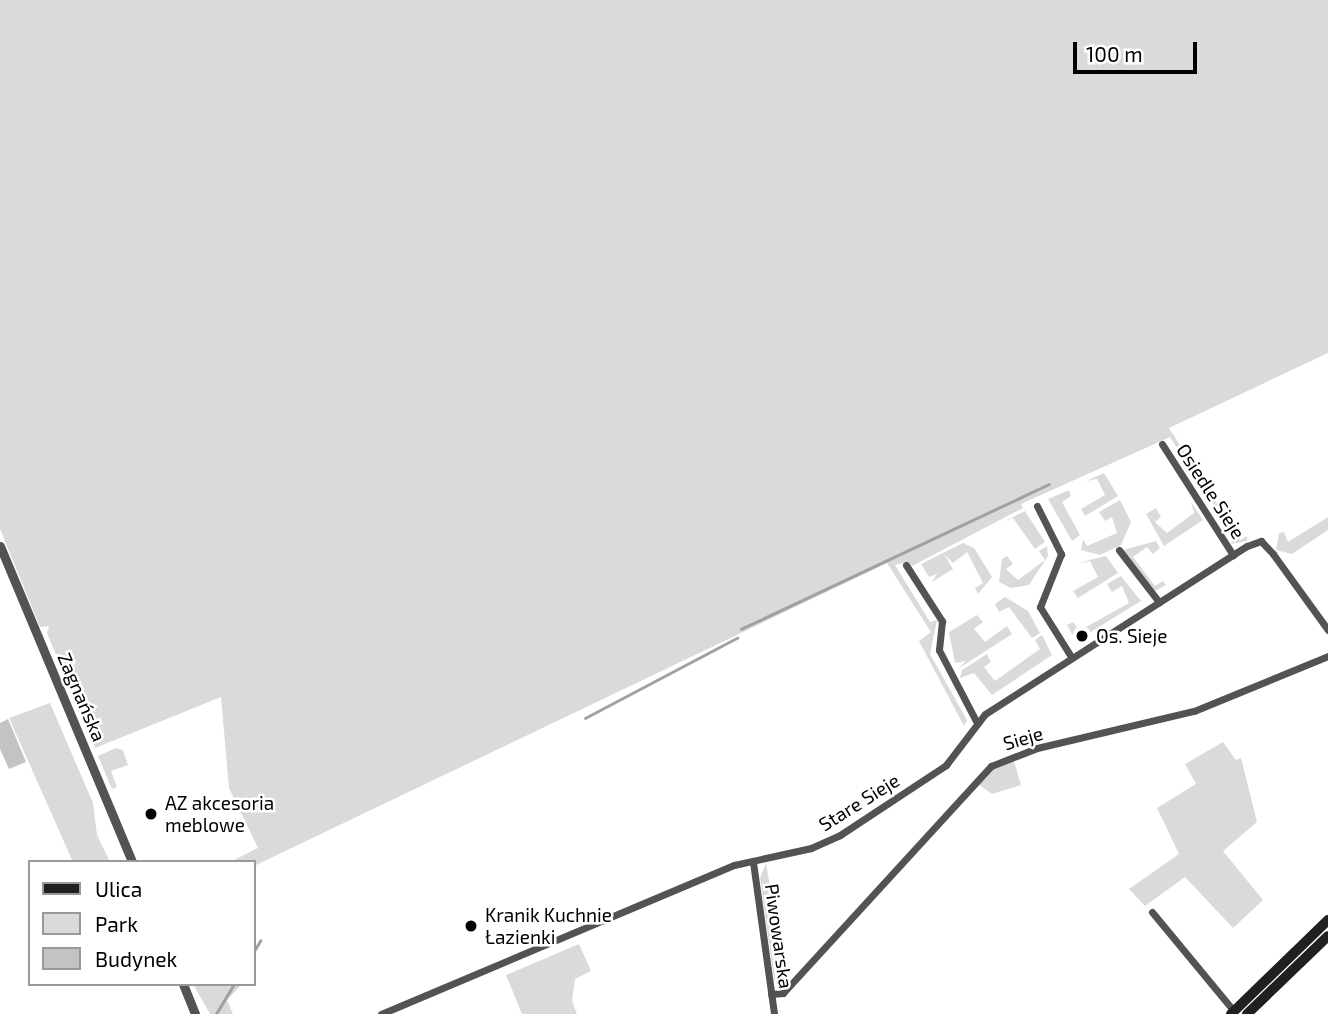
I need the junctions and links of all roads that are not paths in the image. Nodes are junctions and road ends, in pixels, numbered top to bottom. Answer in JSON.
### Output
{"nodes":[{"id":1,"x":1162,"y":443,"type":"dead end"},
{"id":2,"x":1037,"y":506,"type":"dead end"},
{"id":3,"x":0,"y":546,"type":"edge"},
{"id":4,"x":1119,"y":550,"type":"dead end"},
{"id":5,"x":1233,"y":555,"type":"junction"},
{"id":6,"x":906,"y":565,"type":"dead end"},
{"id":7,"x":1159,"y":602,"type":"junction"},
{"id":8,"x":1328,"y":630,"type":"edge"},
{"id":9,"x":1328,"y":656,"type":"edge"},
{"id":10,"x":1072,"y":658,"type":"junction"},
{"id":11,"x":976,"y":721,"type":"junction"},
{"id":12,"x":131,"y":860,"type":"edge"},
{"id":13,"x":752,"y":862,"type":"junction"},
{"id":14,"x":1152,"y":912,"type":"dead end"},
{"id":15,"x":1328,"y":920,"type":"edge"},
{"id":16,"x":1328,"y":936,"type":"edge"},
{"id":17,"x":184,"y":986,"type":"edge"},
{"id":18,"x":771,"y":994,"type":"junction"},
{"id":19,"x":1233,"y":1012,"type":"edge"},
{"id":20,"x":195,"y":1014,"type":"edge"},
{"id":21,"x":381,"y":1014,"type":"edge"},
{"id":22,"x":774,"y":1014,"type":"edge"},
{"id":23,"x":1247,"y":1014,"type":"edge"}],
"edges":[{"from":1,"to":5,"type":"street","name":"Osiedle Sieje"},
{"from":2,"to":10,"type":"street"},
{"from":3,"to":12,"type":"street","name":"Zagnańska"},
{"from":4,"to":7,"type":"street"},
{"from":5,"to":7,"type":"street","name":"Stare Sieje"},
{"from":5,"to":8,"type":"street","name":"Stare Sieje"},
{"from":6,"to":11,"type":"street"},
{"from":7,"to":10,"type":"street","name":"Stare Sieje"},
{"from":9,"to":18,"type":"street","name":"Sieje"},
{"from":10,"to":11,"type":"street","name":"Stare Sieje"},
{"from":11,"to":13,"type":"street","name":"Stare Sieje"},
{"from":13,"to":18,"type":"street","name":"Piwowarska"},
{"from":13,"to":21,"type":"street","name":"Stare Sieje"},
{"from":14,"to":19,"type":"street"},
{"from":15,"to":19,"type":"main road"},
{"from":16,"to":23,"type":"main road"},
{"from":17,"to":20,"type":"street"},
{"from":18,"to":22,"type":"street","name":"Piwowarska"}]}
